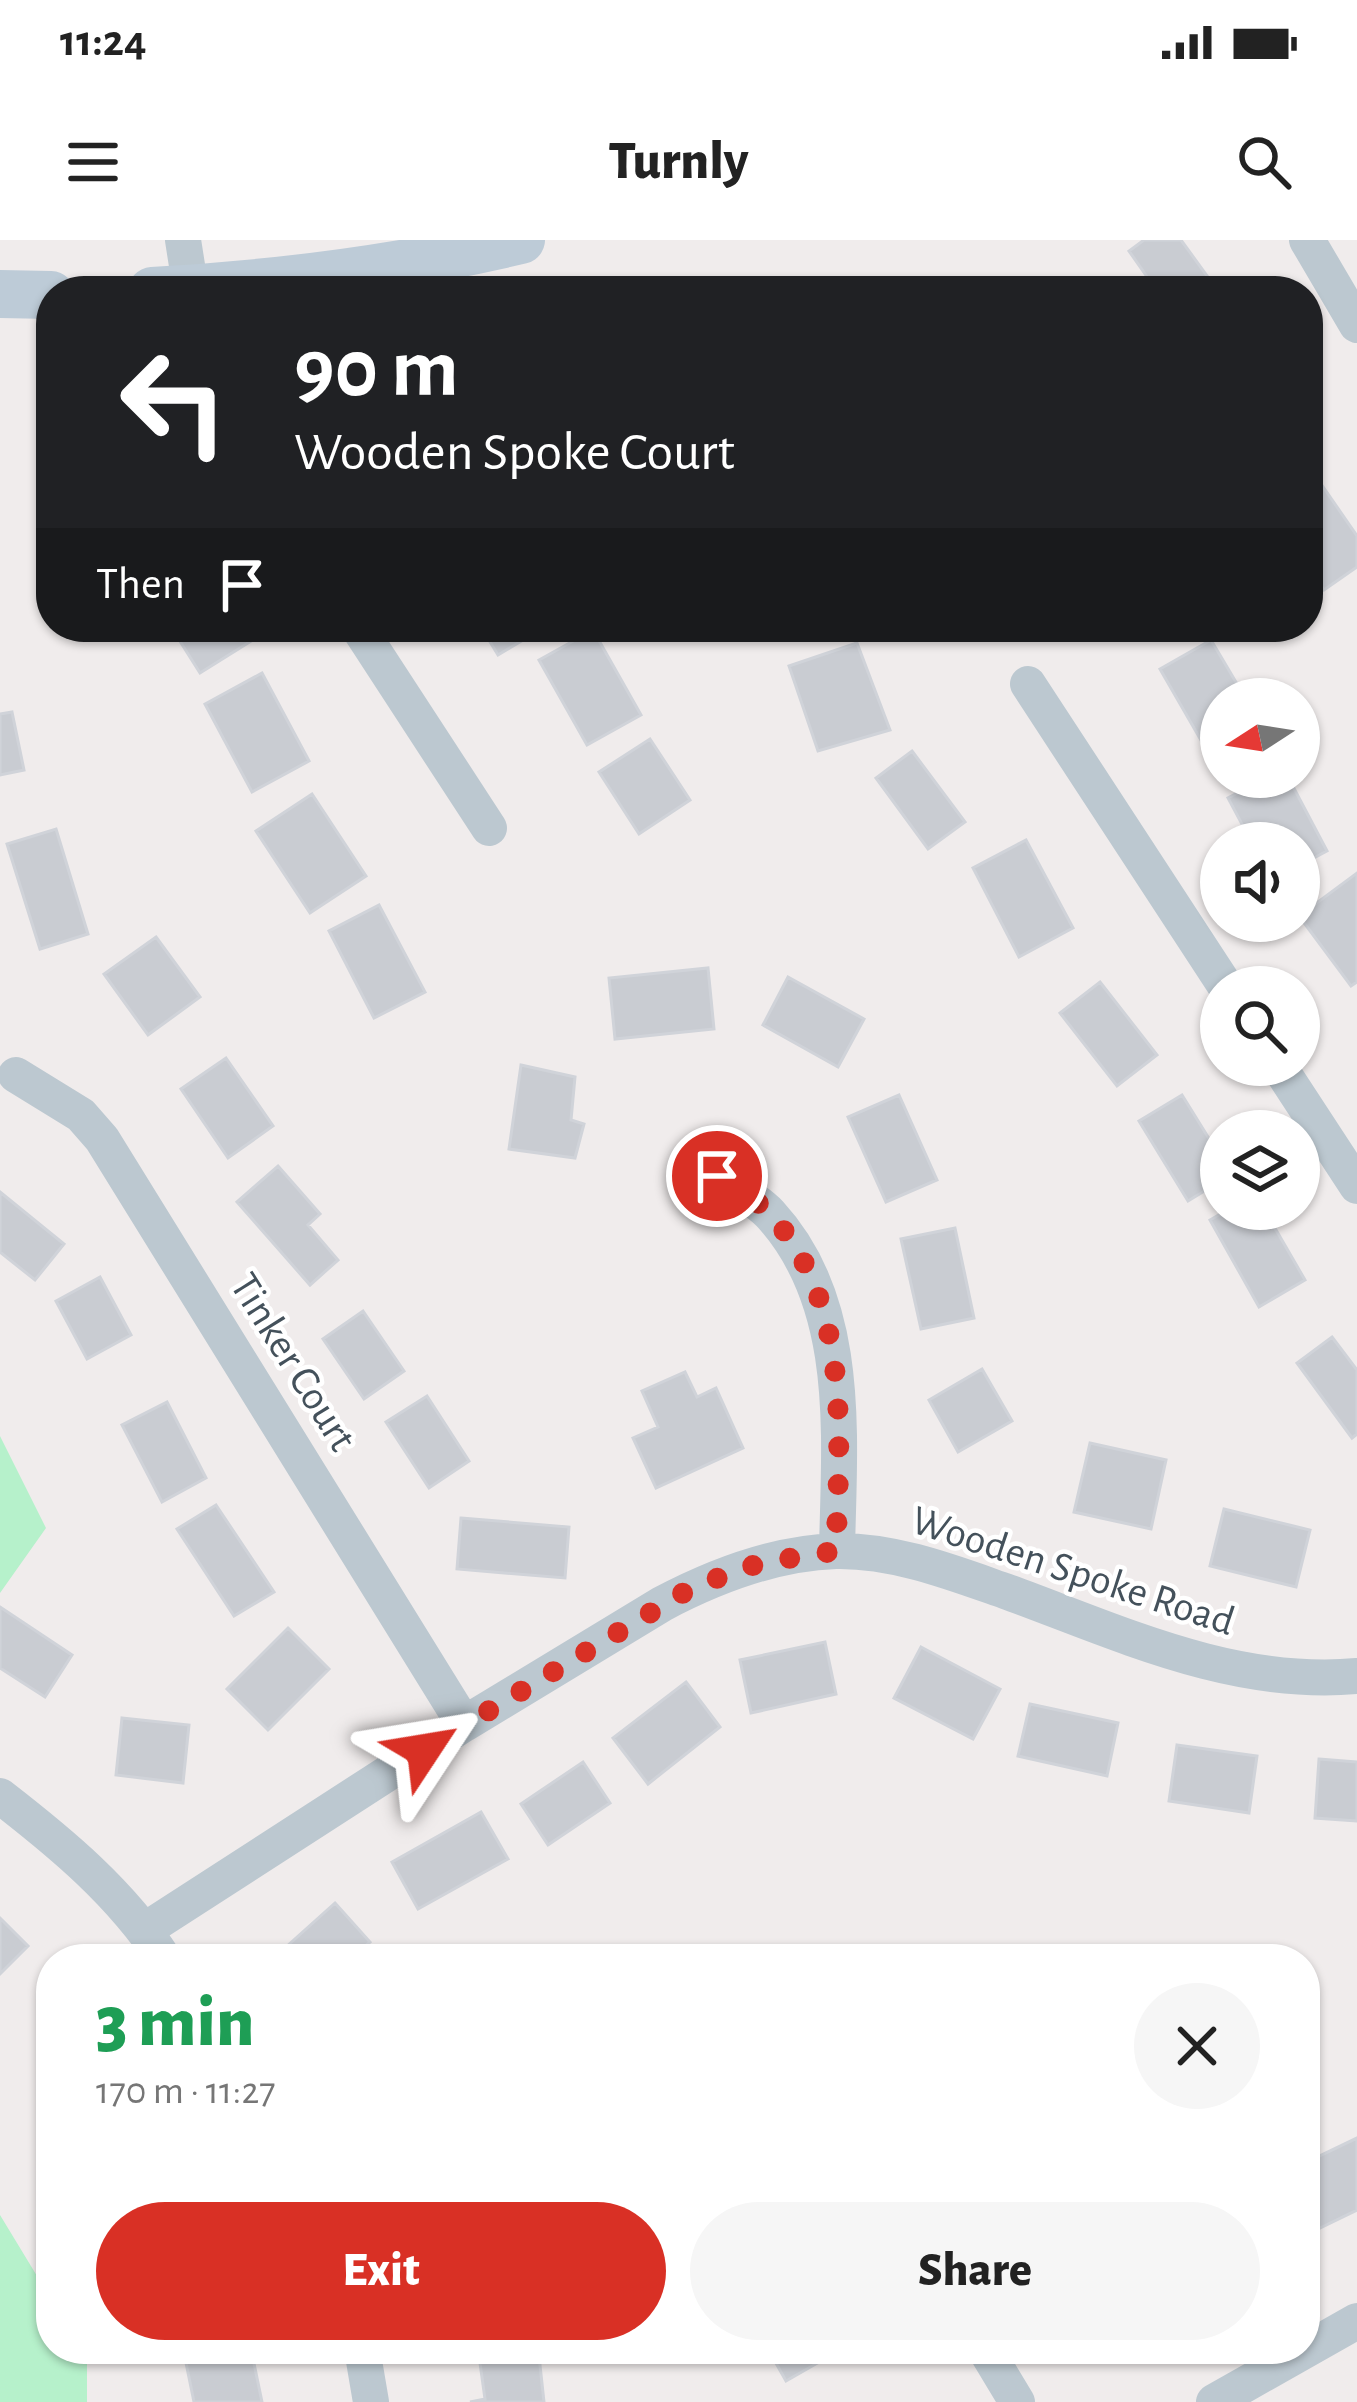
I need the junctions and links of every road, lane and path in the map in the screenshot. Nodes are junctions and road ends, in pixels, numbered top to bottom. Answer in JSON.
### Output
{"nodes":[{"id":1,"x":183,"y":240,"type":"edge"},
{"id":2,"x":521,"y":240,"type":"edge"},
{"id":3,"x":1307,"y":240,"type":"edge"},
{"id":4,"x":179,"y":276,"type":"edge"},
{"id":5,"x":338,"y":276,"type":"edge"},
{"id":6,"x":0,"y":294,"type":"edge"},
{"id":7,"x":36,"y":295,"type":"edge"},
{"id":8,"x":1357,"y":325,"type":"edge"},
{"id":9,"x":368,"y":642,"type":"edge"},
{"id":10,"x":1028,"y":685,"type":"dead end"},
{"id":11,"x":489,"y":828,"type":"dead end"},
{"id":12,"x":1212,"y":966,"type":"edge"},
{"id":13,"x":16,"y":1075,"type":"dead end"},
{"id":14,"x":1292,"y":1086,"type":"edge"},
{"id":15,"x":717,"y":1176,"type":"dead end"},
{"id":16,"x":1357,"y":1186,"type":"edge"},
{"id":17,"x":836,"y":1551,"type":"junction"},
{"id":18,"x":1357,"y":1676,"type":"edge"},
{"id":19,"x":464,"y":1724,"type":"junction"},
{"id":20,"x":0,"y":1796,"type":"edge"},
{"id":21,"x":154,"y":1944,"type":"edge"},
{"id":22,"x":1357,"y":2321,"type":"edge"},
{"id":23,"x":1320,"y":2342,"type":"edge"},
{"id":24,"x":365,"y":2364,"type":"edge"},
{"id":25,"x":994,"y":2364,"type":"edge"},
{"id":26,"x":1281,"y":2364,"type":"edge"},
{"id":27,"x":371,"y":2402,"type":"edge"},
{"id":28,"x":1017,"y":2402,"type":"edge"},
{"id":29,"x":1214,"y":2402,"type":"edge"}],
"edges":[{"from":1,"to":4,"type":"street"},
{"from":2,"to":5,"type":"main road"},
{"from":3,"to":8,"type":"street"},
{"from":6,"to":7,"type":"main road"},
{"from":9,"to":11,"type":"street"},
{"from":10,"to":12,"type":"street"},
{"from":13,"to":19,"type":"street","name":"Tinker Court"},
{"from":14,"to":16,"type":"street"},
{"from":15,"to":17,"type":"street"},
{"from":17,"to":18,"type":"street","name":"Wooden Spoke Road"},
{"from":17,"to":19,"type":"street","name":"Wooden Spoke Road"},
{"from":19,"to":21,"type":"street","name":"Wooden Spoke Road"},
{"from":20,"to":21,"type":"street"},
{"from":22,"to":23,"type":"street"},
{"from":24,"to":27,"type":"street"},
{"from":25,"to":28,"type":"street"},
{"from":26,"to":29,"type":"street"}]}
